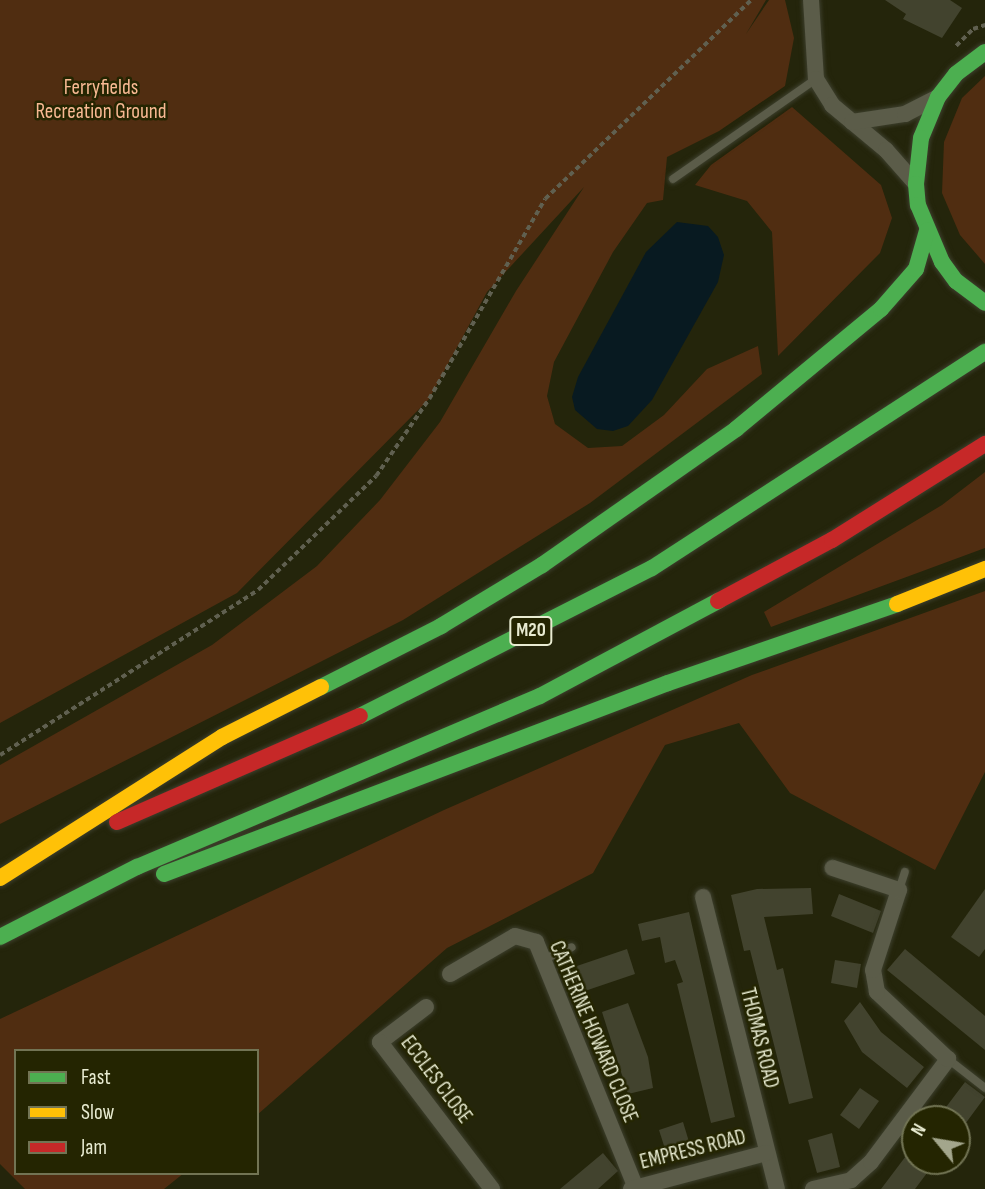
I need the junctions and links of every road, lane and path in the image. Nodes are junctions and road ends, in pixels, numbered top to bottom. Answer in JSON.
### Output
{"nodes":[{"id":1,"x":751,"y":0,"type":"edge"},
{"id":2,"x":811,"y":0,"type":"edge"},
{"id":3,"x":985,"y":25,"type":"edge"},
{"id":4,"x":985,"y":52,"type":"edge"},
{"id":5,"x":947,"y":55,"type":"dead end"},
{"id":6,"x":816,"y":79,"type":"junction"},
{"id":7,"x":938,"y":97,"type":"junction"},
{"id":8,"x":852,"y":122,"type":"junction"},
{"id":9,"x":673,"y":178,"type":"dead end"},
{"id":10,"x":915,"y":184,"type":"junction"},
{"id":11,"x":927,"y":231,"type":"junction"},
{"id":12,"x":979,"y":300,"type":"edge"},
{"id":13,"x":985,"y":352,"type":"edge"},
{"id":14,"x":985,"y":444,"type":"edge"},
{"id":15,"x":985,"y":569,"type":"edge"},
{"id":16,"x":0,"y":755,"type":"edge"},
{"id":17,"x":47,"y":852,"type":"junction"},
{"id":18,"x":833,"y":868,"type":"dead end"},
{"id":19,"x":905,"y":872,"type":"dead end"},
{"id":20,"x":0,"y":878,"type":"edge"},
{"id":21,"x":899,"y":890,"type":"junction"},
{"id":22,"x":703,"y":897,"type":"dead end"},
{"id":23,"x":36,"y":919,"type":"junction"},
{"id":24,"x":0,"y":937,"type":"edge"},
{"id":25,"x":572,"y":947,"type":"dead end"},
{"id":26,"x":544,"y":959,"type":"junction"},
{"id":27,"x":450,"y":974,"type":"dead end"},
{"id":28,"x":426,"y":1007,"type":"dead end"},
{"id":29,"x":948,"y":1059,"type":"junction"},
{"id":30,"x":985,"y":1088,"type":"edge"},
{"id":31,"x":766,"y":1153,"type":"junction"},
{"id":32,"x":633,"y":1187,"type":"edge"},
{"id":33,"x":492,"y":1189,"type":"edge"},
{"id":34,"x":777,"y":1189,"type":"edge"},
{"id":35,"x":813,"y":1189,"type":"edge"}],
"edges":[{"from":1,"to":16,"type":"path"},
{"from":2,"to":6,"type":"street"},
{"from":3,"to":5,"type":"path"},
{"from":4,"to":7,"type":"main road"},
{"from":6,"to":8,"type":"street"},
{"from":6,"to":9,"type":"lane"},
{"from":7,"to":8,"type":"street"},
{"from":7,"to":10,"type":"main road"},
{"from":8,"to":10,"type":"street"},
{"from":10,"to":11,"type":"main road"},
{"from":11,"to":12,"type":"main road"},
{"from":11,"to":17,"type":"main road","number":"M20"},
{"from":13,"to":17,"type":"main road","number":"M20"},
{"from":14,"to":23,"type":"main road"},
{"from":15,"to":23,"type":"main road"},
{"from":17,"to":20,"type":"main road","number":"M20"},
{"from":18,"to":21,"type":"street"},
{"from":19,"to":21,"type":"lane"},
{"from":21,"to":29,"type":"street"},
{"from":22,"to":31,"type":"street","name":"THOMAS ROAD"},
{"from":23,"to":24,"type":"main road"},
{"from":25,"to":26,"type":"lane"},
{"from":26,"to":27,"type":"street","name":"CATHERINE HOWARD CLOSE"},
{"from":26,"to":32,"type":"street","name":"CATHERINE HOWARD CLOSE"},
{"from":28,"to":33,"type":"street","name":"ECCLES CLOSE"},
{"from":29,"to":30,"type":"lane"},
{"from":29,"to":35,"type":"street"},
{"from":31,"to":32,"type":"street","name":"EMPRESS ROAD"},
{"from":31,"to":34,"type":"street","name":"THOMAS ROAD"}]}
